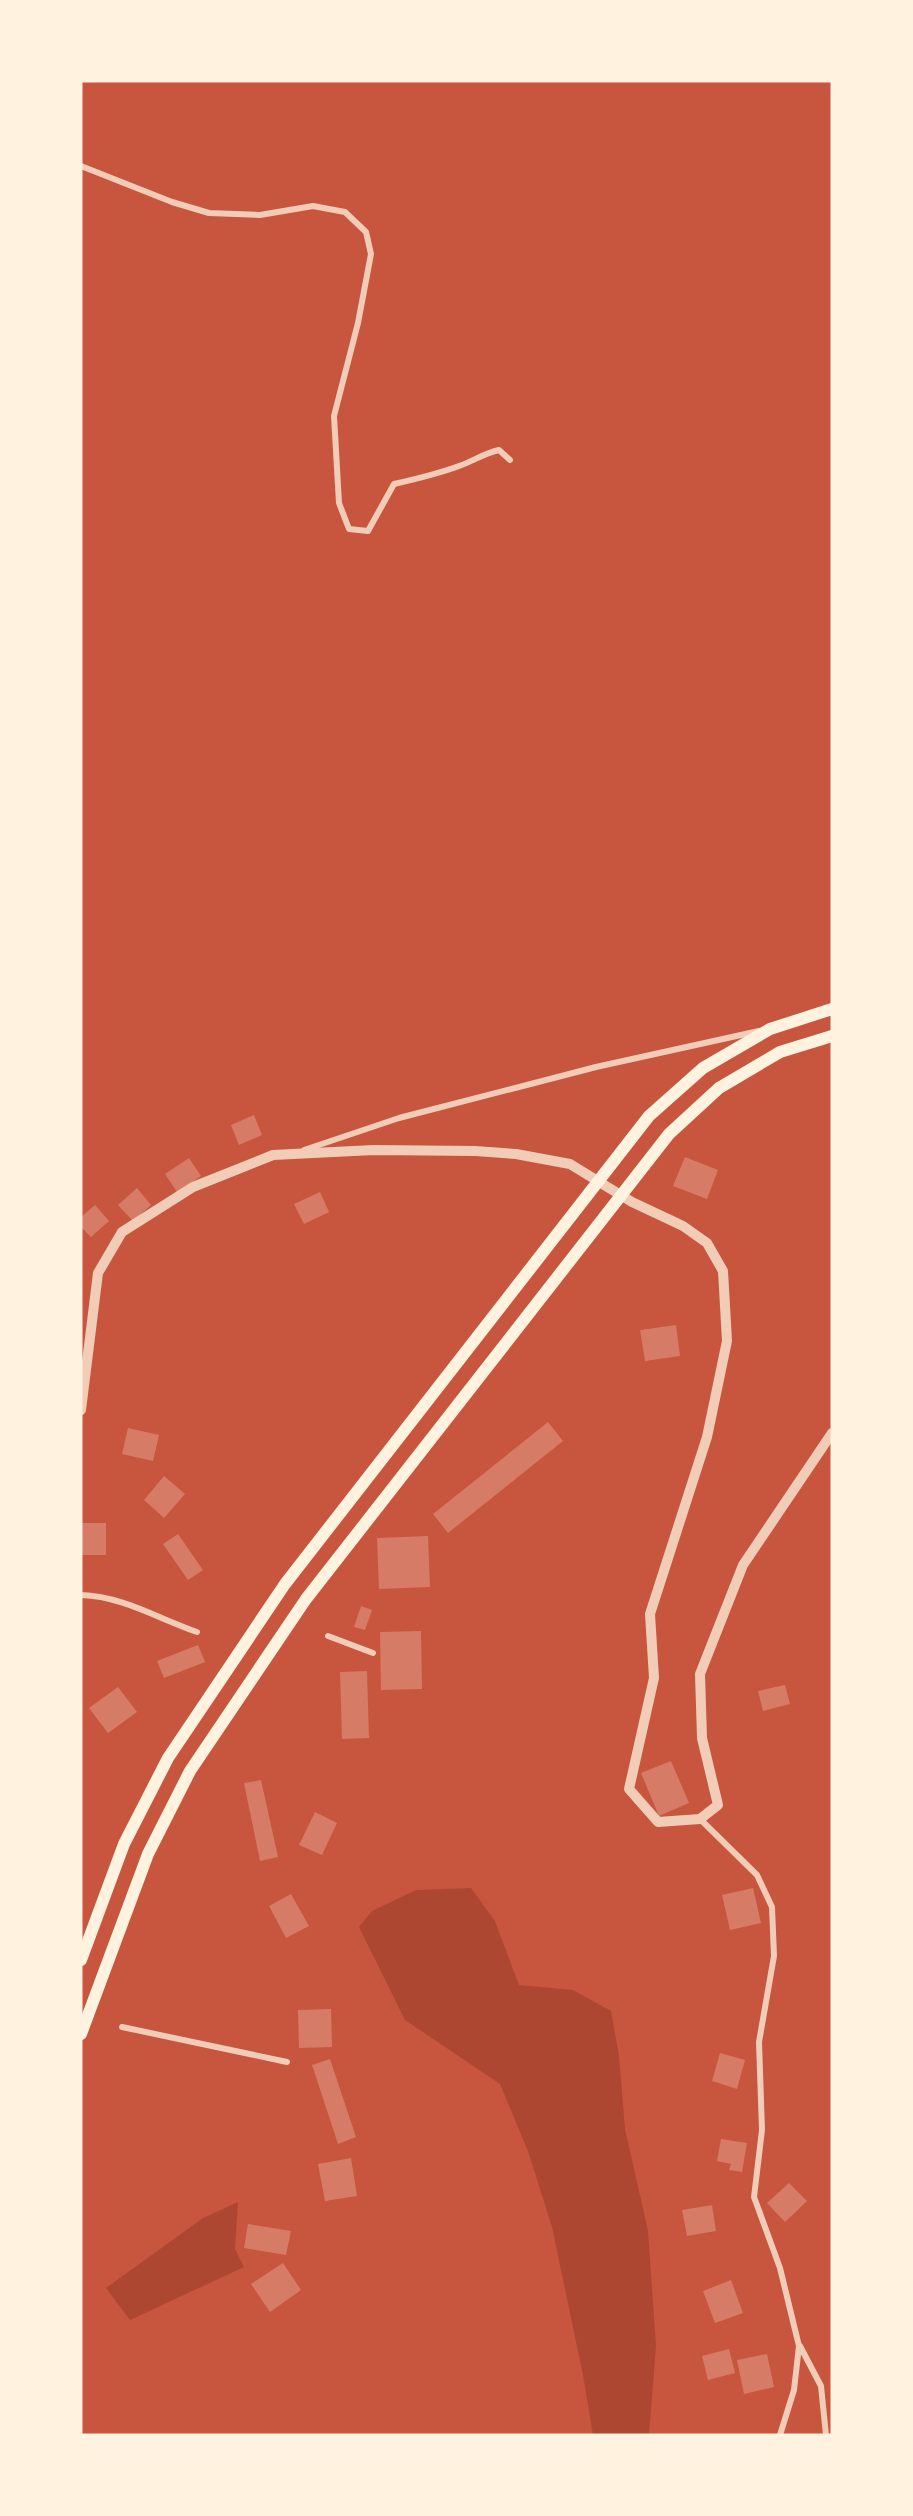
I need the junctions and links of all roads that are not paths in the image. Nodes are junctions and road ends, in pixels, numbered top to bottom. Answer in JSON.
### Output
{"nodes":[{"id":1,"x":81,"y":166,"type":"edge"},
{"id":2,"x":510,"y":460,"type":"dead end"},
{"id":3,"x":832,"y":1009,"type":"edge"},
{"id":4,"x":775,"y":1027,"type":"junction"},
{"id":5,"x":832,"y":1036,"type":"edge"},
{"id":6,"x":292,"y":1154,"type":"junction"},
{"id":7,"x":81,"y":1410,"type":"edge"},
{"id":8,"x":832,"y":1433,"type":"edge"},
{"id":9,"x":81,"y":1595,"type":"edge"},
{"id":10,"x":196,"y":1632,"type":"dead end"},
{"id":11,"x":328,"y":1636,"type":"dead end"},
{"id":12,"x":373,"y":1653,"type":"dead end"},
{"id":13,"x":700,"y":1819,"type":"junction"},
{"id":14,"x":81,"y":1960,"type":"edge"},
{"id":15,"x":122,"y":2026,"type":"dead end"},
{"id":16,"x":81,"y":2034,"type":"edge"},
{"id":17,"x":287,"y":2062,"type":"dead end"},
{"id":18,"x":800,"y":2346,"type":"junction"},
{"id":19,"x":780,"y":2435,"type":"edge"},
{"id":20,"x":826,"y":2435,"type":"edge"}],
"edges":[{"from":1,"to":2,"type":"street"},
{"from":3,"to":4,"type":"main road"},
{"from":4,"to":6,"type":"street"},
{"from":4,"to":14,"type":"main road"},
{"from":5,"to":16,"type":"main road"},
{"from":6,"to":7,"type":"street"},
{"from":6,"to":13,"type":"street"},
{"from":8,"to":13,"type":"street"},
{"from":9,"to":10,"type":"street"},
{"from":11,"to":12,"type":"street"},
{"from":13,"to":18,"type":"street"},
{"from":15,"to":17,"type":"street"},
{"from":18,"to":19,"type":"street"},
{"from":18,"to":20,"type":"street"}]}
